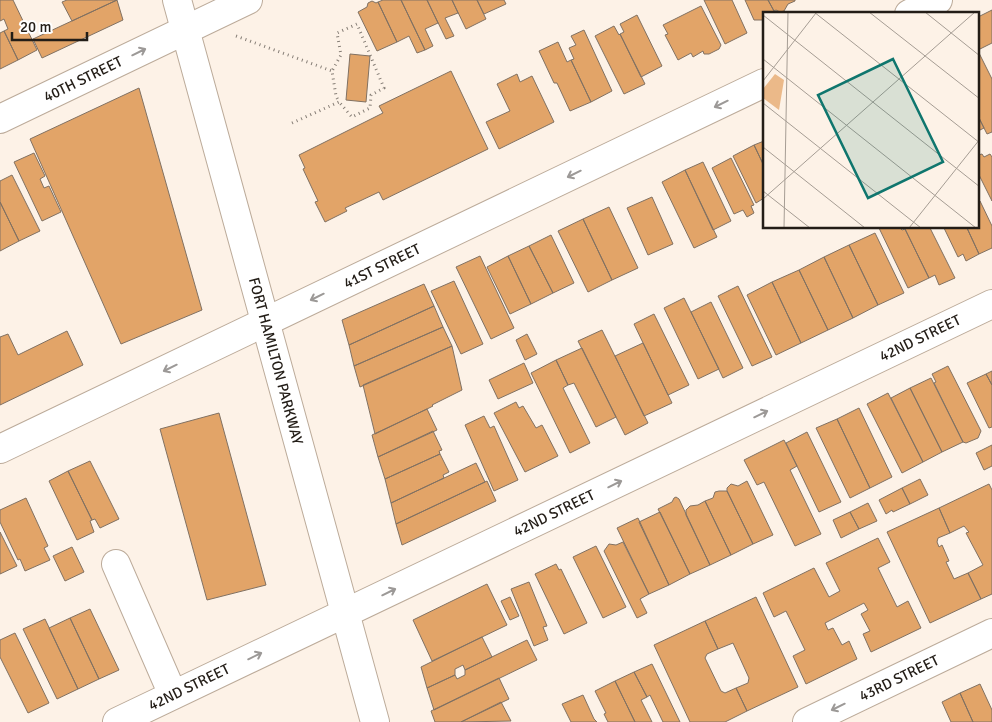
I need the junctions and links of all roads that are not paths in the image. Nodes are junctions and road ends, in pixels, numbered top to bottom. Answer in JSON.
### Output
{"nodes":[{"id":1,"x":177,"y":0,"type":"edge"},
{"id":2,"x":248,"y":0,"type":"edge"},
{"id":3,"x":938,"y":0,"type":"edge"},
{"id":4,"x":913,"y":12,"type":"edge"},
{"id":5,"x":185,"y":30,"type":"junction"},
{"id":6,"x":763,"y":83,"type":"edge"},
{"id":7,"x":0,"y":119,"type":"edge"},
{"id":8,"x":992,"y":304,"type":"edge"},
{"id":9,"x":266,"y":322,"type":"junction"},
{"id":10,"x":0,"y":449,"type":"edge"},
{"id":11,"x":116,"y":564,"type":"dead end"},
{"id":12,"x":345,"y":613,"type":"junction"},
{"id":13,"x":992,"y":633,"type":"edge"},
{"id":14,"x":173,"y":695,"type":"junction"},
{"id":15,"x":117,"y":722,"type":"edge"},
{"id":16,"x":375,"y":722,"type":"edge"},
{"id":17,"x":807,"y":722,"type":"edge"}],
"edges":[{"from":1,"to":5,"type":"street","name":"FORT HAMILTON PARKWAY"},
{"from":2,"to":5,"type":"street","name":"40TH STREET"},
{"from":3,"to":4,"type":"street"},
{"from":7,"to":5,"type":"street","name":"40TH STREET","one_way":true},
{"from":5,"to":9,"type":"street","name":"FORT HAMILTON PARKWAY"},
{"from":6,"to":9,"type":"street","name":"41ST STREET","one_way":true},
{"from":12,"to":8,"type":"street","name":"42ND STREET","one_way":true},
{"from":9,"to":10,"type":"street","name":"41ST STREET","one_way":true},
{"from":9,"to":12,"type":"street","name":"FORT HAMILTON PARKWAY"},
{"from":11,"to":14,"type":"street"},
{"from":14,"to":12,"type":"street","name":"42ND STREET","one_way":true},
{"from":12,"to":16,"type":"street","name":"FORT HAMILTON PARKWAY"},
{"from":13,"to":17,"type":"street","name":"43RD STREET","one_way":true},
{"from":14,"to":15,"type":"street","name":"42ND STREET"}]}
